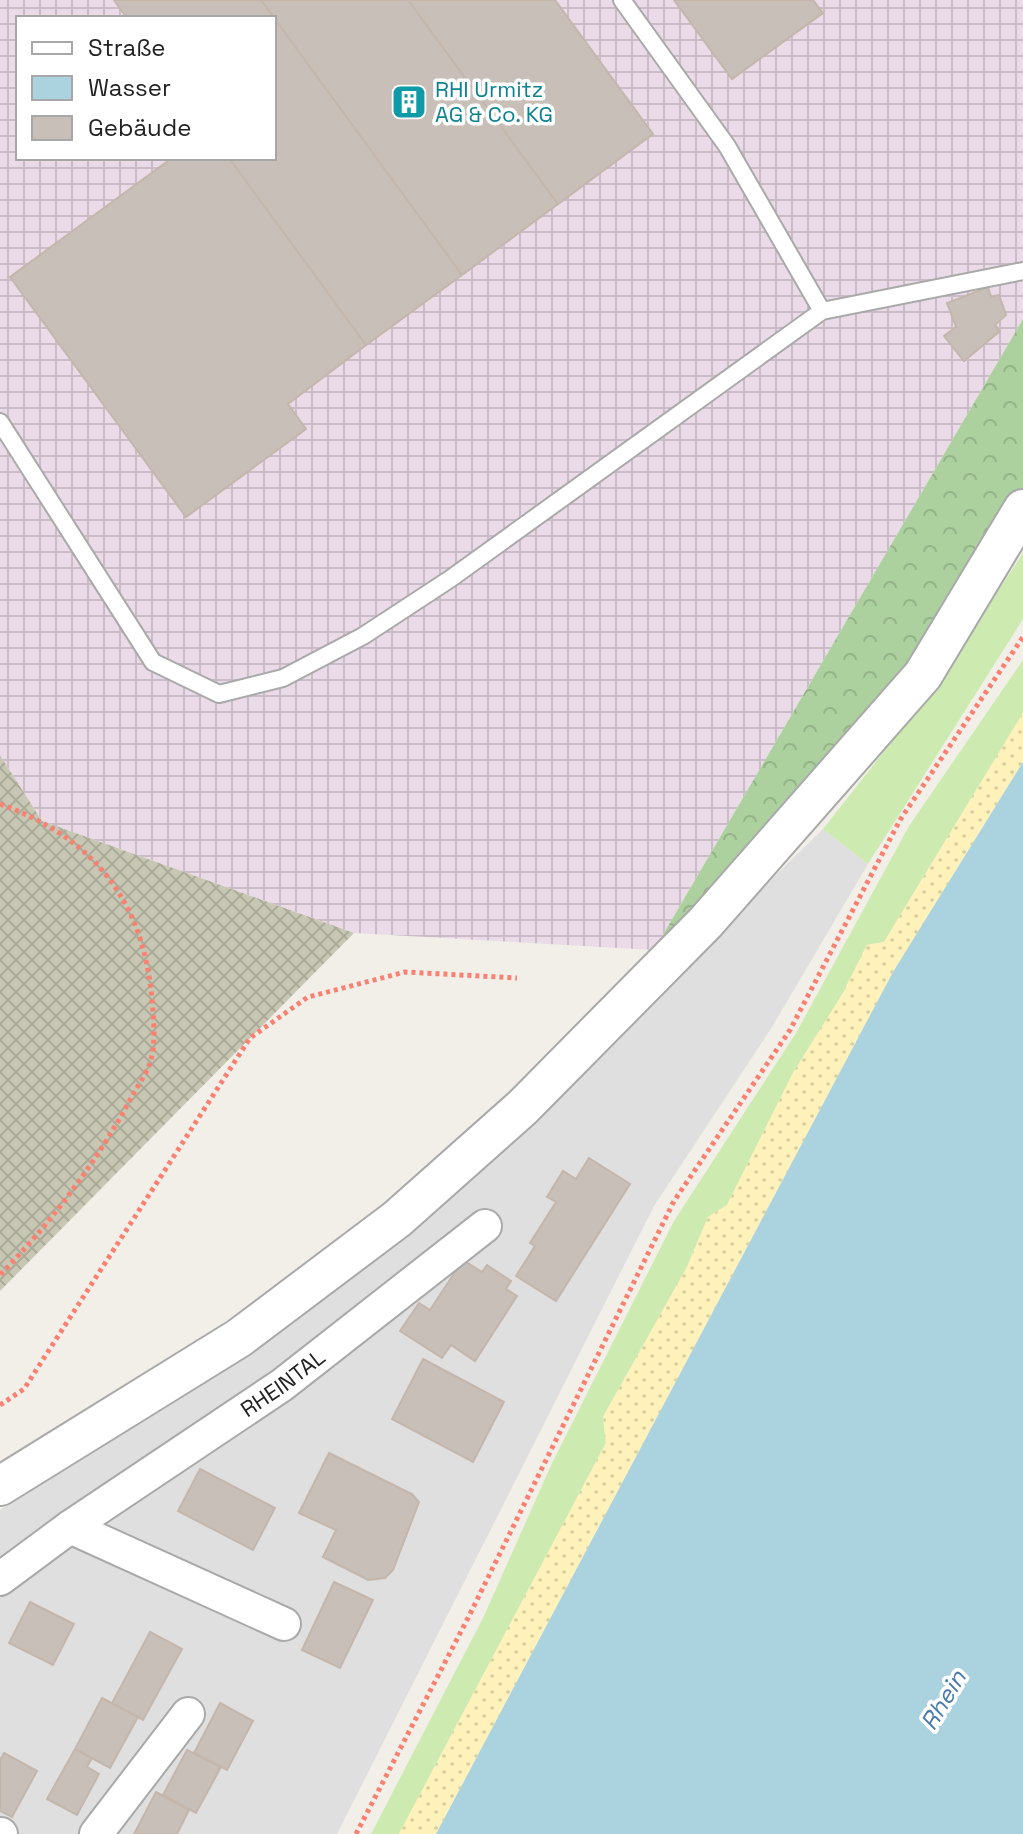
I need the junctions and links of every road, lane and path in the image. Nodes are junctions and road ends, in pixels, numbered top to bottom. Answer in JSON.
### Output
{"nodes":[{"id":1,"x":622,"y":0,"type":"edge"},
{"id":2,"x":1023,"y":271,"type":"edge"},
{"id":3,"x":822,"y":311,"type":"junction"},
{"id":4,"x":0,"y":422,"type":"edge"},
{"id":5,"x":1023,"y":509,"type":"edge"},
{"id":6,"x":1023,"y":637,"type":"edge"},
{"id":7,"x":0,"y":804,"type":"edge"},
{"id":8,"x":517,"y":978,"type":"dead end"},
{"id":9,"x":485,"y":1226,"type":"dead end"},
{"id":10,"x":0,"y":1275,"type":"edge"},
{"id":11,"x":0,"y":1405,"type":"edge"},
{"id":12,"x":0,"y":1486,"type":"edge"},
{"id":13,"x":70,"y":1527,"type":"junction"},
{"id":14,"x":0,"y":1579,"type":"edge"},
{"id":15,"x":284,"y":1624,"type":"dead end"},
{"id":16,"x":188,"y":1714,"type":"dead end"},
{"id":17,"x":96,"y":1834,"type":"edge"},
{"id":18,"x":356,"y":1834,"type":"edge"}],
"edges":[{"from":1,"to":3,"type":"lane"},
{"from":2,"to":3,"type":"lane"},
{"from":3,"to":4,"type":"lane"},
{"from":5,"to":12,"type":"street"},
{"from":6,"to":18,"type":"path"},
{"from":7,"to":10,"type":"path"},
{"from":8,"to":11,"type":"path"},
{"from":9,"to":13,"type":"street","name":"RHEINTAL"},
{"from":13,"to":14,"type":"street","name":"RHEINTAL"},
{"from":13,"to":15,"type":"street"},
{"from":16,"to":17,"type":"street"}]}
